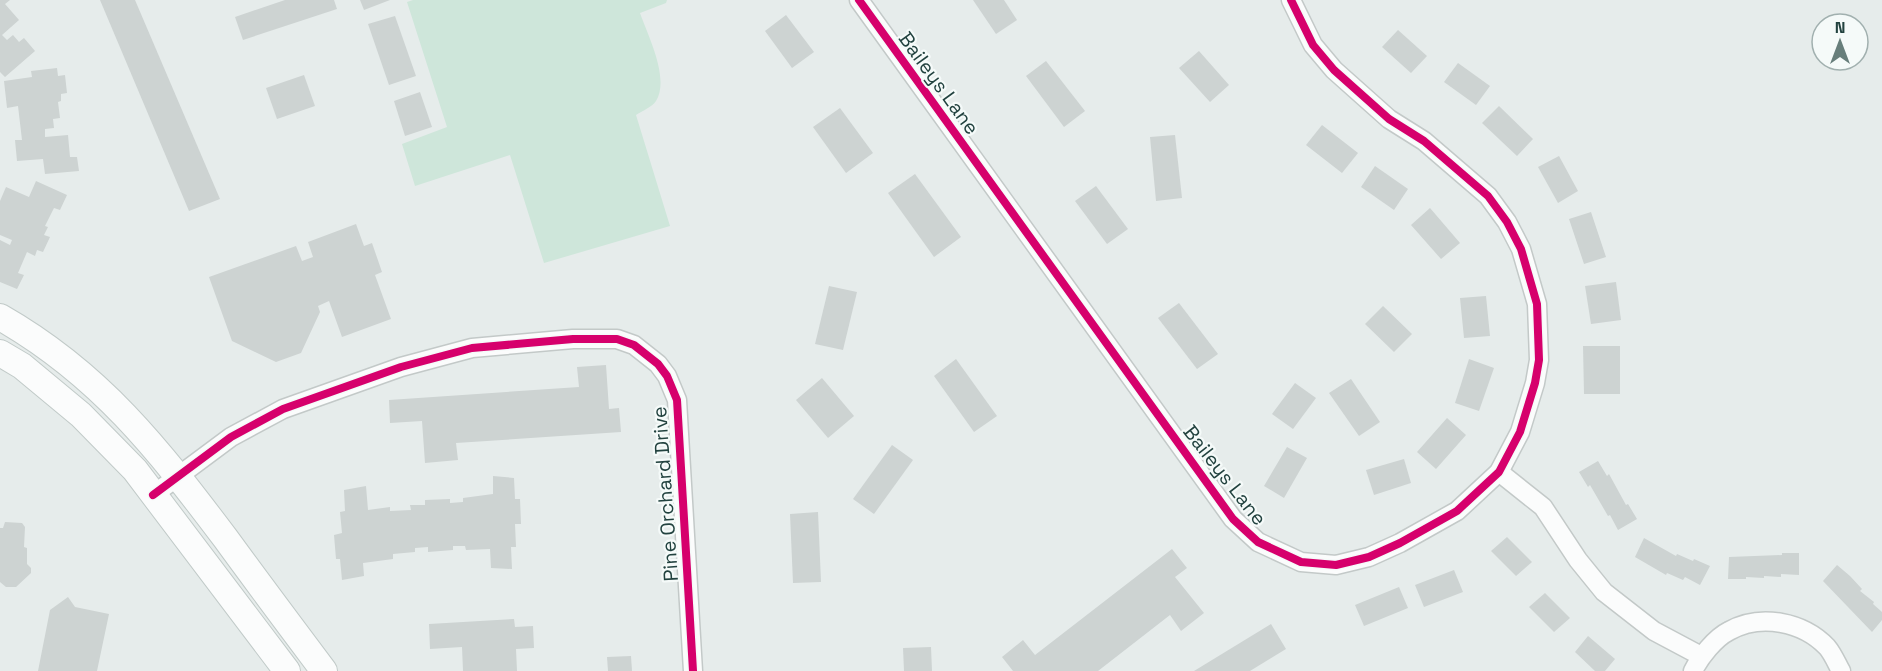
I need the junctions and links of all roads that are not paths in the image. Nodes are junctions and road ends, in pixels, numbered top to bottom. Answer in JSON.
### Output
{"nodes":[{"id":1,"x":859,"y":0,"type":"edge"},
{"id":2,"x":1290,"y":0,"type":"edge"},
{"id":3,"x":0,"y":317,"type":"edge"},
{"id":4,"x":0,"y":353,"type":"edge"},
{"id":5,"x":1499,"y":472,"type":"junction"},
{"id":6,"x":178,"y":475,"type":"junction"},
{"id":7,"x":153,"y":495,"type":"junction"},
{"id":8,"x":1697,"y":664,"type":"edge"},
{"id":9,"x":287,"y":671,"type":"edge"},
{"id":10,"x":324,"y":671,"type":"edge"},
{"id":11,"x":693,"y":671,"type":"edge"},
{"id":12,"x":1841,"y":671,"type":"edge"}],
"edges":[{"from":1,"to":5,"type":"street","name":"Baileys Lane"},
{"from":2,"to":5,"type":"street","name":"Baileys Lane"},
{"from":3,"to":6,"type":"street"},
{"from":4,"to":7,"type":"street"},
{"from":5,"to":8,"type":"street"},
{"from":6,"to":7,"type":"street","name":"Pine Orchard Drive"},
{"from":6,"to":10,"type":"street"},
{"from":6,"to":11,"type":"street","name":"Pine Orchard Drive"},
{"from":7,"to":9,"type":"street"},
{"from":8,"to":12,"type":"street"}]}
